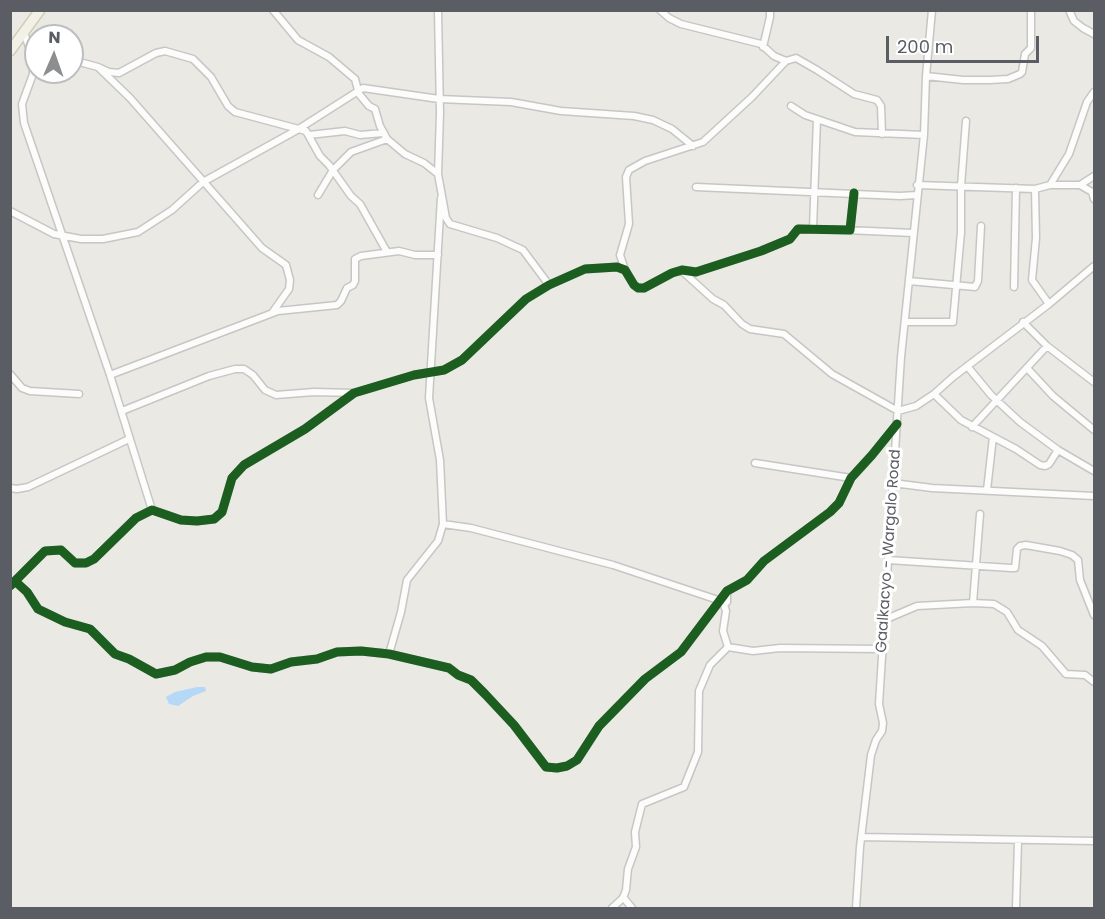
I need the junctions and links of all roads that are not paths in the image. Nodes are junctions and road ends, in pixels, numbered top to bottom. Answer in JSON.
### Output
{"nodes":[{"id":1,"x":40,"y":10,"type":"edge"},
{"id":2,"x":273,"y":10,"type":"edge"},
{"id":3,"x":438,"y":10,"type":"edge"},
{"id":4,"x":660,"y":10,"type":"edge"},
{"id":5,"x":770,"y":10,"type":"edge"},
{"id":6,"x":932,"y":10,"type":"edge"},
{"id":7,"x":1031,"y":10,"type":"edge"},
{"id":8,"x":1069,"y":10,"type":"edge"},
{"id":9,"x":30,"y":24,"type":"edge"},
{"id":10,"x":24,"y":33,"type":"edge"},
{"id":11,"x":1095,"y":34,"type":"edge"},
{"id":12,"x":764,"y":46,"type":"junction"},
{"id":13,"x":10,"y":51,"type":"edge"},
{"id":14,"x":786,"y":61,"type":"junction"},
{"id":15,"x":84,"y":63,"type":"edge"},
{"id":16,"x":98,"y":67,"type":"junction"},
{"id":17,"x":926,"y":76,"type":"junction"},
{"id":18,"x":29,"y":84,"type":"edge"},
{"id":19,"x":359,"y":92,"type":"junction"},
{"id":20,"x":1095,"y":92,"type":"edge"},
{"id":21,"x":439,"y":99,"type":"junction"},
{"id":22,"x":791,"y":106,"type":"dead end"},
{"id":23,"x":817,"y":119,"type":"junction"},
{"id":24,"x":966,"y":122,"type":"dead end"},
{"id":25,"x":297,"y":130,"type":"junction"},
{"id":26,"x":882,"y":134,"type":"junction"},
{"id":27,"x":309,"y":135,"type":"junction"},
{"id":28,"x":924,"y":135,"type":"junction"},
{"id":29,"x":385,"y":136,"type":"junction"},
{"id":30,"x":693,"y":146,"type":"junction"},
{"id":31,"x":333,"y":170,"type":"junction"},
{"id":32,"x":438,"y":174,"type":"junction"},
{"id":33,"x":1095,"y":176,"type":"edge"},
{"id":34,"x":203,"y":182,"type":"junction"},
{"id":35,"x":917,"y":185,"type":"junction"},
{"id":36,"x":1050,"y":185,"type":"junction"},
{"id":37,"x":1080,"y":185,"type":"junction"},
{"id":38,"x":961,"y":186,"type":"junction"},
{"id":39,"x":696,"y":187,"type":"dead end"},
{"id":40,"x":1016,"y":188,"type":"junction"},
{"id":41,"x":1035,"y":189,"type":"junction"},
{"id":42,"x":814,"y":193,"type":"junction"},
{"id":43,"x":854,"y":193,"type":"junction"},
{"id":44,"x":318,"y":195,"type":"dead end"},
{"id":45,"x":917,"y":195,"type":"junction"},
{"id":46,"x":441,"y":198,"type":"junction"},
{"id":47,"x":1095,"y":199,"type":"edge"},
{"id":48,"x":10,"y":212,"type":"edge"},
{"id":49,"x":981,"y":226,"type":"dead end"},
{"id":50,"x":813,"y":229,"type":"junction"},
{"id":51,"x":846,"y":230,"type":"junction"},
{"id":52,"x":913,"y":233,"type":"junction"},
{"id":53,"x":63,"y":236,"type":"junction"},
{"id":54,"x":387,"y":252,"type":"junction"},
{"id":55,"x":438,"y":255,"type":"junction"},
{"id":56,"x":1095,"y":266,"type":"edge"},
{"id":57,"x":626,"y":270,"type":"junction"},
{"id":58,"x":682,"y":270,"type":"junction"},
{"id":59,"x":909,"y":281,"type":"junction"},
{"id":60,"x":549,"y":285,"type":"junction"},
{"id":61,"x":956,"y":286,"type":"junction"},
{"id":62,"x":1014,"y":287,"type":"dead end"},
{"id":63,"x":1049,"y":304,"type":"junction"},
{"id":64,"x":272,"y":313,"type":"junction"},
{"id":65,"x":905,"y":322,"type":"junction"},
{"id":66,"x":1023,"y":322,"type":"junction"},
{"id":67,"x":1047,"y":346,"type":"junction"},
{"id":68,"x":967,"y":366,"type":"junction"},
{"id":69,"x":1027,"y":368,"type":"junction"},
{"id":70,"x":431,"y":372,"type":"junction"},
{"id":71,"x":10,"y":374,"type":"edge"},
{"id":72,"x":110,"y":375,"type":"junction"},
{"id":73,"x":1095,"y":381,"type":"edge"},
{"id":74,"x":354,"y":393,"type":"junction"},
{"id":75,"x":79,"y":394,"type":"dead end"},
{"id":76,"x":934,"y":394,"type":"junction"},
{"id":77,"x":997,"y":401,"type":"junction"},
{"id":78,"x":122,"y":411,"type":"junction"},
{"id":79,"x":898,"y":411,"type":"junction"},
{"id":80,"x":897,"y":424,"type":"junction"},
{"id":81,"x":972,"y":427,"type":"junction"},
{"id":82,"x":1095,"y":430,"type":"edge"},
{"id":83,"x":993,"y":436,"type":"junction"},
{"id":84,"x":129,"y":439,"type":"junction"},
{"id":85,"x":1058,"y":450,"type":"junction"},
{"id":86,"x":755,"y":463,"type":"dead end"},
{"id":87,"x":1095,"y":471,"type":"edge"},
{"id":88,"x":851,"y":477,"type":"junction"},
{"id":89,"x":893,"y":483,"type":"junction"},
{"id":90,"x":10,"y":488,"type":"edge"},
{"id":91,"x":987,"y":490,"type":"junction"},
{"id":92,"x":1095,"y":496,"type":"edge"},
{"id":93,"x":152,"y":510,"type":"junction"},
{"id":94,"x":980,"y":514,"type":"dead end"},
{"id":95,"x":443,"y":524,"type":"junction"},
{"id":96,"x":888,"y":560,"type":"junction"},
{"id":97,"x":976,"y":565,"type":"junction"},
{"id":98,"x":12,"y":583,"type":"edge"},
{"id":99,"x":727,"y":591,"type":"junction"},
{"id":100,"x":721,"y":601,"type":"junction"},
{"id":101,"x":973,"y":603,"type":"junction"},
{"id":102,"x":1095,"y":615,"type":"edge"},
{"id":103,"x":884,"y":620,"type":"junction"},
{"id":104,"x":728,"y":647,"type":"junction"},
{"id":105,"x":882,"y":649,"type":"junction"},
{"id":106,"x":389,"y":654,"type":"junction"},
{"id":107,"x":1095,"y":682,"type":"edge"},
{"id":108,"x":861,"y":837,"type":"junction"},
{"id":109,"x":1018,"y":841,"type":"junction"},
{"id":110,"x":1095,"y":841,"type":"edge"},
{"id":111,"x":623,"y":897,"type":"junction"},
{"id":112,"x":612,"y":909,"type":"edge"},
{"id":113,"x":632,"y":909,"type":"edge"},
{"id":114,"x":856,"y":909,"type":"edge"},
{"id":115,"x":1016,"y":909,"type":"edge"}],
"edges":[{"from":1,"to":9,"type":"main road"},
{"from":2,"to":19,"type":"street"},
{"from":3,"to":21,"type":"street"},
{"from":4,"to":12,"type":"street"},
{"from":5,"to":12,"type":"street"},
{"from":6,"to":17,"type":"street","name":"Gaalkacyo - Wargalo Road"},
{"from":7,"to":17,"type":"street"},
{"from":8,"to":11,"type":"street"},
{"from":10,"to":13,"type":"main road"},
{"from":12,"to":14,"type":"street"},
{"from":14,"to":26,"type":"street"},
{"from":14,"to":30,"type":"street"},
{"from":15,"to":16,"type":"street"},
{"from":16,"to":25,"type":"street"},
{"from":16,"to":34,"type":"street"},
{"from":17,"to":28,"type":"street","name":"Gaalkacyo - Wargalo Road"},
{"from":18,"to":53,"type":"street"},
{"from":19,"to":21,"type":"street"},
{"from":19,"to":25,"type":"street"},
{"from":19,"to":29,"type":"street"},
{"from":20,"to":36,"type":"street"},
{"from":21,"to":30,"type":"street"},
{"from":21,"to":32,"type":"street"},
{"from":22,"to":23,"type":"street"},
{"from":23,"to":26,"type":"street"},
{"from":23,"to":42,"type":"street"},
{"from":24,"to":38,"type":"street"},
{"from":25,"to":27,"type":"street"},
{"from":25,"to":34,"type":"street"},
{"from":26,"to":28,"type":"street"},
{"from":27,"to":29,"type":"street"},
{"from":27,"to":31,"type":"street"},
{"from":28,"to":35,"type":"street","name":"Gaalkacyo - Wargalo Road"},
{"from":29,"to":31,"type":"street"},
{"from":29,"to":32,"type":"street"},
{"from":30,"to":57,"type":"street"},
{"from":31,"to":44,"type":"street"},
{"from":31,"to":54,"type":"street"},
{"from":32,"to":46,"type":"street"},
{"from":33,"to":37,"type":"street"},
{"from":34,"to":53,"type":"street"},
{"from":34,"to":64,"type":"street"},
{"from":35,"to":38,"type":"street"},
{"from":35,"to":45,"type":"street","name":"Gaalkacyo - Wargalo Road"},
{"from":36,"to":37,"type":"street"},
{"from":36,"to":41,"type":"street"},
{"from":37,"to":47,"type":"street"},
{"from":38,"to":40,"type":"street"},
{"from":38,"to":61,"type":"street"},
{"from":39,"to":42,"type":"street"},
{"from":40,"to":41,"type":"street"},
{"from":40,"to":62,"type":"street"},
{"from":41,"to":63,"type":"street"},
{"from":42,"to":43,"type":"street"},
{"from":42,"to":50,"type":"street"},
{"from":43,"to":45,"type":"street"},
{"from":43,"to":51,"type":"street"},
{"from":45,"to":52,"type":"street","name":"Gaalkacyo - Wargalo Road"},
{"from":46,"to":55,"type":"street"},
{"from":46,"to":60,"type":"street"},
{"from":48,"to":53,"type":"street"},
{"from":49,"to":61,"type":"street"},
{"from":50,"to":51,"type":"street"},
{"from":50,"to":58,"type":"street"},
{"from":51,"to":52,"type":"street"},
{"from":52,"to":59,"type":"street","name":"Gaalkacyo - Wargalo Road"},
{"from":53,"to":72,"type":"street"},
{"from":54,"to":55,"type":"street"},
{"from":54,"to":64,"type":"street"},
{"from":55,"to":70,"type":"street"},
{"from":56,"to":63,"type":"street"},
{"from":57,"to":58,"type":"street"},
{"from":57,"to":60,"type":"street"},
{"from":58,"to":79,"type":"street"},
{"from":59,"to":61,"type":"street"},
{"from":59,"to":65,"type":"street","name":"Gaalkacyo - Wargalo Road"},
{"from":60,"to":70,"type":"street"},
{"from":61,"to":65,"type":"street"},
{"from":63,"to":66,"type":"street"},
{"from":64,"to":72,"type":"street"},
{"from":65,"to":79,"type":"street","name":"Gaalkacyo - Wargalo Road"},
{"from":66,"to":67,"type":"street"},
{"from":66,"to":68,"type":"street"},
{"from":67,"to":69,"type":"street"},
{"from":67,"to":73,"type":"street"},
{"from":68,"to":76,"type":"street"},
{"from":68,"to":77,"type":"street"},
{"from":69,"to":77,"type":"street"},
{"from":69,"to":82,"type":"street"},
{"from":70,"to":74,"type":"street"},
{"from":70,"to":95,"type":"street"},
{"from":71,"to":75,"type":"street"},
{"from":72,"to":78,"type":"street"},
{"from":74,"to":78,"type":"street"},
{"from":74,"to":93,"type":"street"},
{"from":76,"to":79,"type":"street"},
{"from":76,"to":81,"type":"street"},
{"from":77,"to":81,"type":"street"},
{"from":77,"to":85,"type":"street"},
{"from":78,"to":84,"type":"street"},
{"from":79,"to":80,"type":"street","name":"Gaalkacyo - Wargalo Road"},
{"from":80,"to":88,"type":"street"},
{"from":80,"to":89,"type":"street","name":"Gaalkacyo - Wargalo Road"},
{"from":81,"to":83,"type":"street"},
{"from":83,"to":85,"type":"street"},
{"from":83,"to":91,"type":"street"},
{"from":84,"to":90,"type":"street"},
{"from":84,"to":93,"type":"street"},
{"from":85,"to":87,"type":"street"},
{"from":86,"to":88,"type":"street"},
{"from":88,"to":99,"type":"street"},
{"from":89,"to":91,"type":"street"},
{"from":89,"to":96,"type":"street","name":"Gaalkacyo - Wargalo Road"},
{"from":91,"to":92,"type":"street"},
{"from":93,"to":98,"type":"street"},
{"from":94,"to":97,"type":"street"},
{"from":95,"to":100,"type":"street"},
{"from":95,"to":106,"type":"street"},
{"from":96,"to":97,"type":"street"},
{"from":96,"to":103,"type":"street","name":"Gaalkacyo - Wargalo Road"},
{"from":97,"to":101,"type":"street"},
{"from":97,"to":102,"type":"street"},
{"from":98,"to":106,"type":"street"},
{"from":99,"to":100,"type":"street"},
{"from":99,"to":104,"type":"street"},
{"from":100,"to":106,"type":"street"},
{"from":101,"to":103,"type":"street"},
{"from":101,"to":107,"type":"street"},
{"from":103,"to":105,"type":"street","name":"Gaalkacyo - Wargalo Road"},
{"from":104,"to":105,"type":"street"},
{"from":104,"to":111,"type":"street"},
{"from":105,"to":108,"type":"street","name":"Gaalkacyo - Wargalo Road"},
{"from":108,"to":109,"type":"street"},
{"from":108,"to":114,"type":"street","name":"Gaalkacyo - Wargalo Road"},
{"from":109,"to":110,"type":"street"},
{"from":109,"to":115,"type":"street"},
{"from":111,"to":112,"type":"street"},
{"from":111,"to":113,"type":"street"}]}
